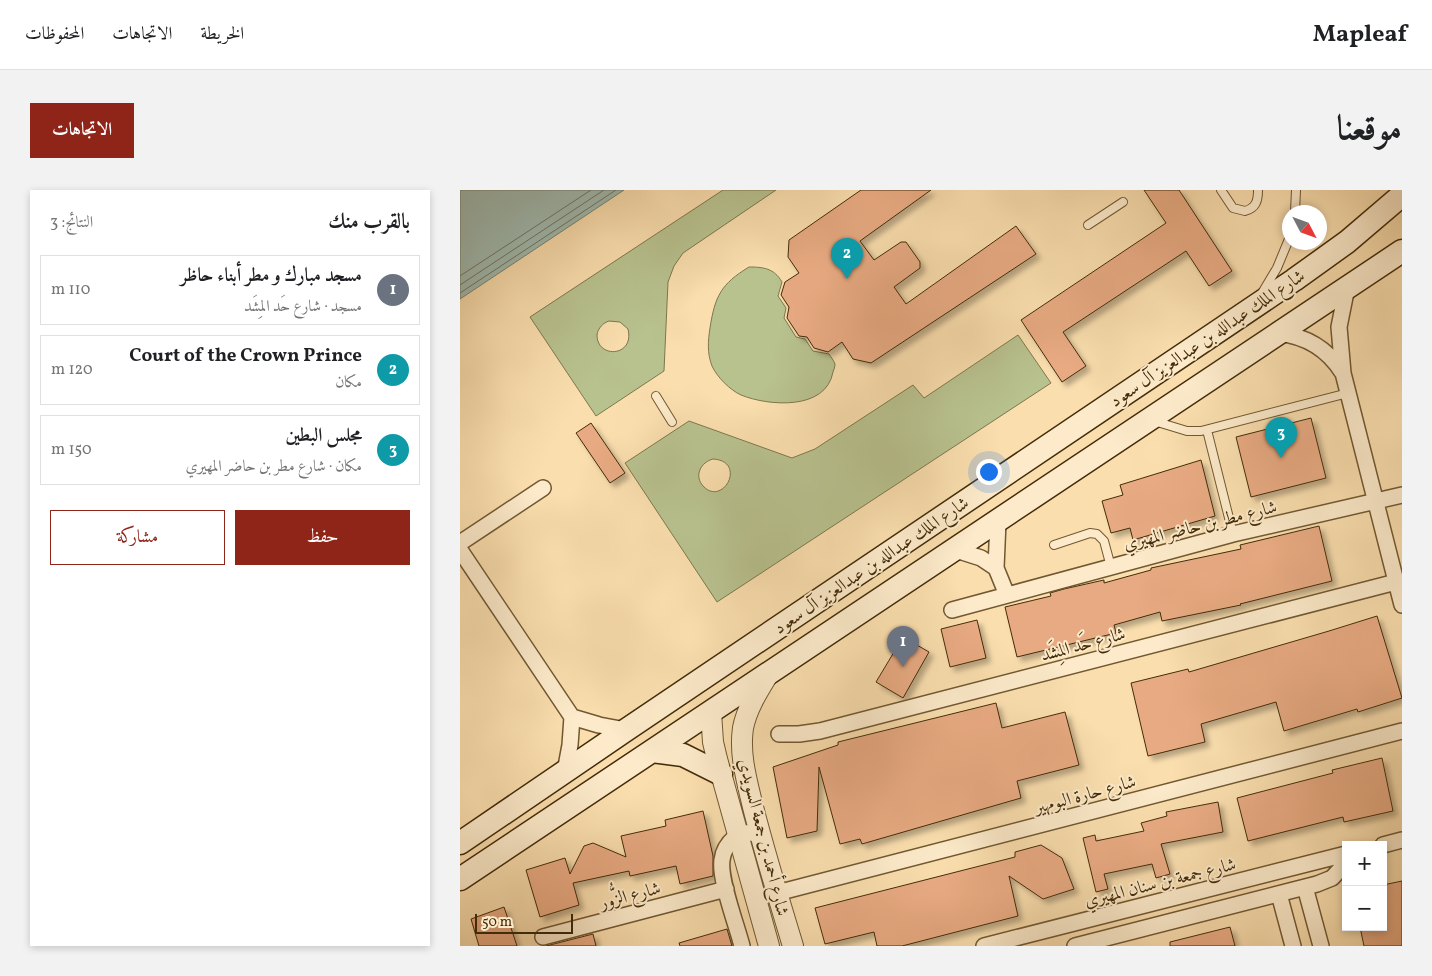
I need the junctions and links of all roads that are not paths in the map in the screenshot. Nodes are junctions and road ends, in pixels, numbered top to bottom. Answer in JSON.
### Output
{"nodes":[{"id":1,"x":1222,"y":190,"type":"edge"},
{"id":2,"x":1258,"y":190,"type":"edge"},
{"id":3,"x":1296,"y":190,"type":"edge"},
{"id":4,"x":1402,"y":195,"type":"edge"},
{"id":5,"x":1122,"y":202,"type":"dead end"},
{"id":6,"x":1295,"y":205,"type":"edge"},
{"id":7,"x":1088,"y":225,"type":"dead end"},
{"id":8,"x":1285,"y":250,"type":"edge"},
{"id":9,"x":1402,"y":251,"type":"edge"},
{"id":10,"x":1347,"y":287,"type":"junction"},
{"id":11,"x":1255,"y":306,"type":"junction"},
{"id":12,"x":1278,"y":333,"type":"junction"},
{"id":13,"x":1343,"y":373,"type":"junction"},
{"id":14,"x":1348,"y":393,"type":"junction"},
{"id":15,"x":656,"y":396,"type":"dead end"},
{"id":16,"x":1150,"y":419,"type":"junction"},
{"id":17,"x":672,"y":422,"type":"dead end"},
{"id":18,"x":1207,"y":430,"type":"junction"},
{"id":19,"x":543,"y":488,"type":"dead end"},
{"id":20,"x":1402,"y":495,"type":"edge"},
{"id":21,"x":1376,"y":501,"type":"junction"},
{"id":22,"x":998,"y":521,"type":"junction"},
{"id":23,"x":1233,"y":534,"type":"junction"},
{"id":24,"x":460,"y":543,"type":"edge"},
{"id":25,"x":1054,"y":545,"type":"dead end"},
{"id":26,"x":460,"y":550,"type":"edge"},
{"id":27,"x":956,"y":550,"type":"junction"},
{"id":28,"x":1111,"y":567,"type":"junction"},
{"id":29,"x":996,"y":568,"type":"junction"},
{"id":30,"x":1396,"y":582,"type":"junction"},
{"id":31,"x":1008,"y":595,"type":"junction"},
{"id":32,"x":1402,"y":605,"type":"edge"},
{"id":33,"x":952,"y":610,"type":"dead end"},
{"id":34,"x":770,"y":632,"type":"junction"},
{"id":35,"x":769,"y":673,"type":"junction"},
{"id":36,"x":711,"y":712,"type":"junction"},
{"id":37,"x":572,"y":718,"type":"junction"},
{"id":38,"x":626,"y":730,"type":"junction"},
{"id":39,"x":1402,"y":731,"type":"edge"},
{"id":40,"x":779,"y":734,"type":"dead end"},
{"id":41,"x":652,"y":750,"type":"junction"},
{"id":42,"x":565,"y":772,"type":"junction"},
{"id":43,"x":721,"y":774,"type":"junction"},
{"id":44,"x":460,"y":827,"type":"edge"},
{"id":45,"x":738,"y":835,"type":"junction"},
{"id":46,"x":760,"y":836,"type":"junction"},
{"id":47,"x":1402,"y":840,"type":"edge"},
{"id":48,"x":460,"y":843,"type":"edge"},
{"id":49,"x":1387,"y":844,"type":"edge"},
{"id":50,"x":1342,"y":855,"type":"edge"},
{"id":51,"x":1342,"y":867,"type":"edge"},
{"id":52,"x":460,"y":879,"type":"edge"},
{"id":53,"x":1305,"y":887,"type":"junction"},
{"id":54,"x":726,"y":889,"type":"junction"},
{"id":55,"x":777,"y":893,"type":"junction"},
{"id":56,"x":1279,"y":894,"type":"junction"},
{"id":57,"x":543,"y":937,"type":"dead end"},
{"id":58,"x":1125,"y":940,"type":"edge"},
{"id":59,"x":742,"y":946,"type":"edge"},
{"id":60,"x":769,"y":946,"type":"edge"},
{"id":61,"x":793,"y":946,"type":"edge"},
{"id":62,"x":984,"y":946,"type":"edge"},
{"id":63,"x":1078,"y":946,"type":"edge"},
{"id":64,"x":1293,"y":946,"type":"edge"},
{"id":65,"x":1321,"y":946,"type":"edge"}],
"edges":[{"from":1,"to":2,"type":"lane"},
{"from":3,"to":6,"type":"lane"},
{"from":4,"to":11,"type":"main road","name":"شارع الملك عبدالله بن عبدالعزيز آل سعود"},
{"from":5,"to":7,"type":"lane"},
{"from":8,"to":11,"type":"lane"},
{"from":9,"to":10,"type":"main road","name":"شارع الملك عبدالله بن عبدالعزيز آل سعود"},
{"from":10,"to":12,"type":"main road","name":"شارع الملك عبدالله بن عبدالعزيز آل سعود"},
{"from":10,"to":13,"type":"street"},
{"from":11,"to":34,"type":"main road","name":"شارع الملك عبدالله بن عبدالعزيز آل سعود"},
{"from":12,"to":13,"type":"street"},
{"from":12,"to":16,"type":"main road","name":"شارع الملك عبدالله بن عبدالعزيز آل سعود"},
{"from":13,"to":14,"type":"street"},
{"from":14,"to":18,"type":"lane"},
{"from":14,"to":21,"type":"street"},
{"from":15,"to":17,"type":"lane"},
{"from":16,"to":18,"type":"lane"},
{"from":16,"to":22,"type":"main road","name":"شارع الملك عبدالله بن عبدالعزيز آل سعود"},
{"from":18,"to":23,"type":"lane"},
{"from":19,"to":24,"type":"street"},
{"from":20,"to":21,"type":"street","name":"شارع مطر بن حاضر المهيري"},
{"from":21,"to":23,"type":"street","name":"شارع مطر بن حاضر المهيري"},
{"from":21,"to":30,"type":"street"},
{"from":22,"to":27,"type":"main road","name":"شارع الملك عبدالله بن عبدالعزيز آل سعود"},
{"from":22,"to":29,"type":"street"},
{"from":23,"to":28,"type":"street","name":"شارع مطر بن حاضر المهيري"},
{"from":25,"to":28,"type":"lane"},
{"from":26,"to":37,"type":"street"},
{"from":27,"to":29,"type":"street"},
{"from":27,"to":35,"type":"main road","name":"شارع الملك عبدالله بن عبدالعزيز آل سعود"},
{"from":28,"to":31,"type":"street","name":"شارع مطر بن حاضر المهيري"},
{"from":29,"to":31,"type":"street"},
{"from":30,"to":32,"type":"street"},
{"from":30,"to":40,"type":"street","name":"شارع حَد المِشَد"},
{"from":31,"to":33,"type":"street","name":"شارع مطر بن حاضر المهيري"},
{"from":34,"to":36,"type":"main road"},
{"from":34,"to":38,"type":"main road","name":"شارع الملك عبدالله بن عبدالعزيز آل سعود"},
{"from":35,"to":36,"type":"main road","name":"شارع الملك عبدالله بن عبدالعزيز آل سعود"},
{"from":35,"to":46,"type":"street","name":"شارع أحمد بن جمعة السويدي"},
{"from":36,"to":41,"type":"main road","name":"شارع الملك عبدالله بن عبدالعزيز آل سعود"},
{"from":36,"to":43,"type":"street","name":"شارع أحمد بن جمعة السويدي"},
{"from":37,"to":38,"type":"street"},
{"from":37,"to":42,"type":"street"},
{"from":38,"to":42,"type":"main road","name":"شارع الملك عبدالله بن عبدالعزيز آل سعود"},
{"from":39,"to":55,"type":"street","name":"شارع حارة البومهير"},
{"from":41,"to":43,"type":"main road"},
{"from":41,"to":52,"type":"main road","name":"شارع الملك عبدالله بن عبدالعزيز آل سعود"},
{"from":42,"to":44,"type":"main road"},
{"from":42,"to":48,"type":"main road","name":"شارع الملك عبدالله بن عبدالعزيز آل سعود"},
{"from":43,"to":45,"type":"street","name":"شارع أحمد بن جمعة السويدي"},
{"from":45,"to":46,"type":"street"},
{"from":45,"to":54,"type":"street"},
{"from":45,"to":60,"type":"street","name":"شارع أحمد بن جمعة السويدي"},
{"from":46,"to":55,"type":"street","name":"شارع أحمد بن جمعة السويدي"},
{"from":47,"to":49,"type":"street"},
{"from":50,"to":62,"type":"street","name":"شارع جمعة بن سنان المهيري"},
{"from":51,"to":53,"type":"street"},
{"from":53,"to":56,"type":"street"},
{"from":53,"to":65,"type":"street"},
{"from":54,"to":57,"type":"street","name":"شارع الزُّور"},
{"from":54,"to":59,"type":"street"},
{"from":55,"to":61,"type":"street","name":"شارع أحمد بن جمعة السويدي"},
{"from":56,"to":58,"type":"street"},
{"from":56,"to":64,"type":"street"},
{"from":58,"to":63,"type":"street"}]}
